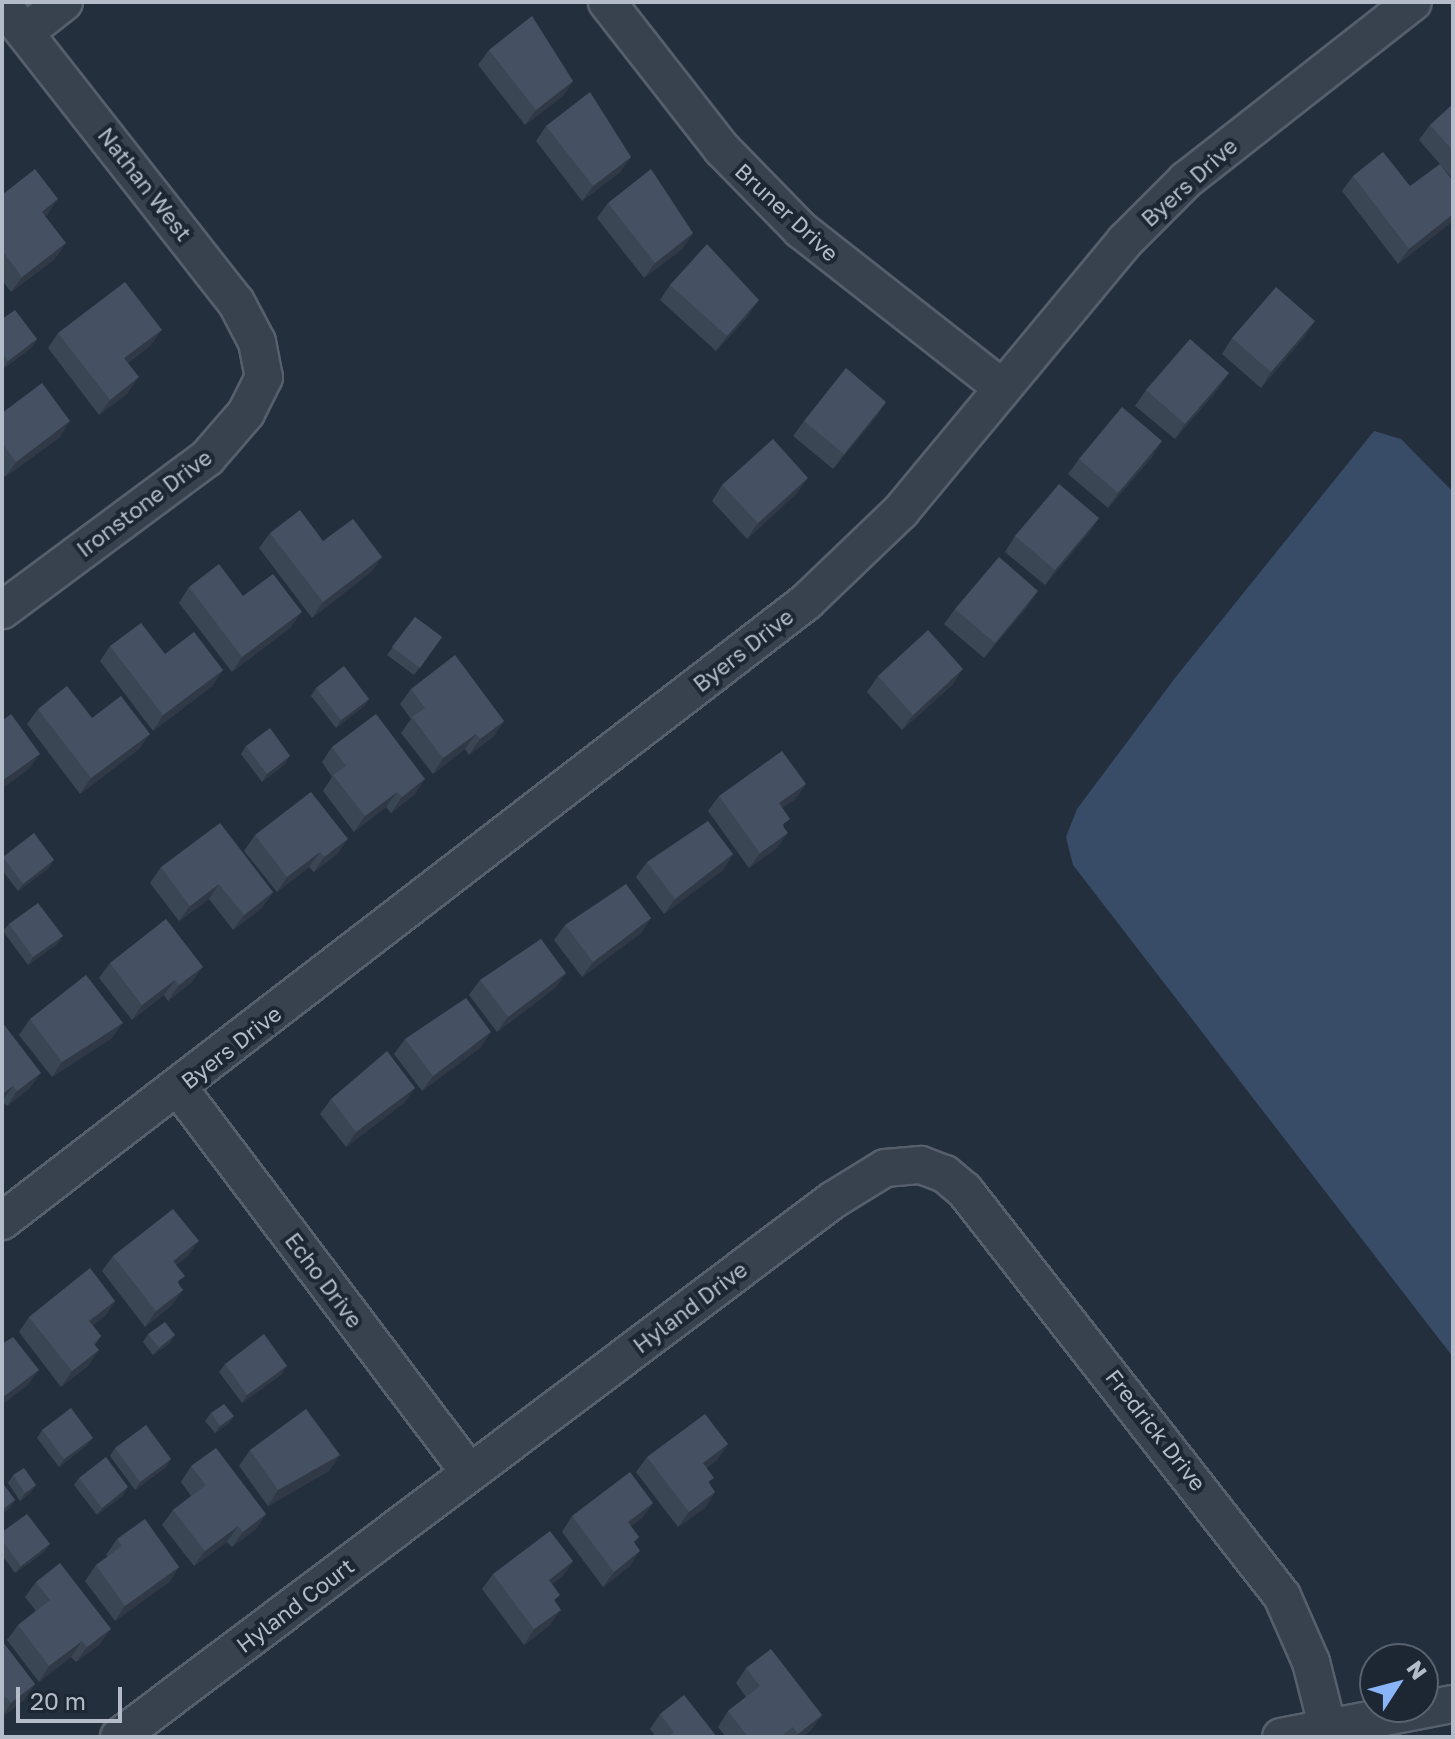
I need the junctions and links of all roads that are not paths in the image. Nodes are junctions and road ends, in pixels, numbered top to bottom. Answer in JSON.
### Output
{"nodes":[{"id":1,"x":64,"y":2,"type":"edge"},
{"id":2,"x":607,"y":2,"type":"edge"},
{"id":3,"x":1413,"y":2,"type":"edge"},
{"id":4,"x":2,"y":4,"type":"edge"},
{"id":5,"x":27,"y":31,"type":"junction"},
{"id":6,"x":264,"y":377,"type":"joint"},
{"id":7,"x":1001,"y":387,"type":"junction"},
{"id":8,"x":2,"y":610,"type":"edge"},
{"id":9,"x":178,"y":1087,"type":"junction"},
{"id":10,"x":921,"y":1165,"type":"joint"},
{"id":11,"x":2,"y":1221,"type":"edge"},
{"id":12,"x":470,"y":1473,"type":"junction"},
{"id":13,"x":1453,"y":1704,"type":"edge"},
{"id":14,"x":1329,"y":1732,"type":"edge"},
{"id":15,"x":119,"y":1737,"type":"edge"},
{"id":16,"x":1281,"y":1737,"type":"edge"}],
"edges":[{"from":1,"to":5,"type":"street"},
{"from":2,"to":7,"type":"street","name":"Bruner Drive"},
{"from":3,"to":7,"type":"street","name":"Byers Drive"},
{"from":4,"to":5,"type":"street","name":"Nathan West"},
{"from":5,"to":6,"type":"street","name":"Nathan West"},
{"from":6,"to":8,"type":"street","name":"Ironstone Drive"},
{"from":7,"to":9,"type":"street","name":"Byers Drive"},
{"from":9,"to":11,"type":"street","name":"Byers Drive"},
{"from":9,"to":12,"type":"street","name":"Echo Drive"},
{"from":10,"to":12,"type":"street","name":"Hyland Drive"},
{"from":10,"to":14,"type":"street","name":"Fredrick Drive"},
{"from":12,"to":15,"type":"street","name":"Hyland Court"},
{"from":13,"to":14,"type":"street"},
{"from":14,"to":16,"type":"street"}]}
